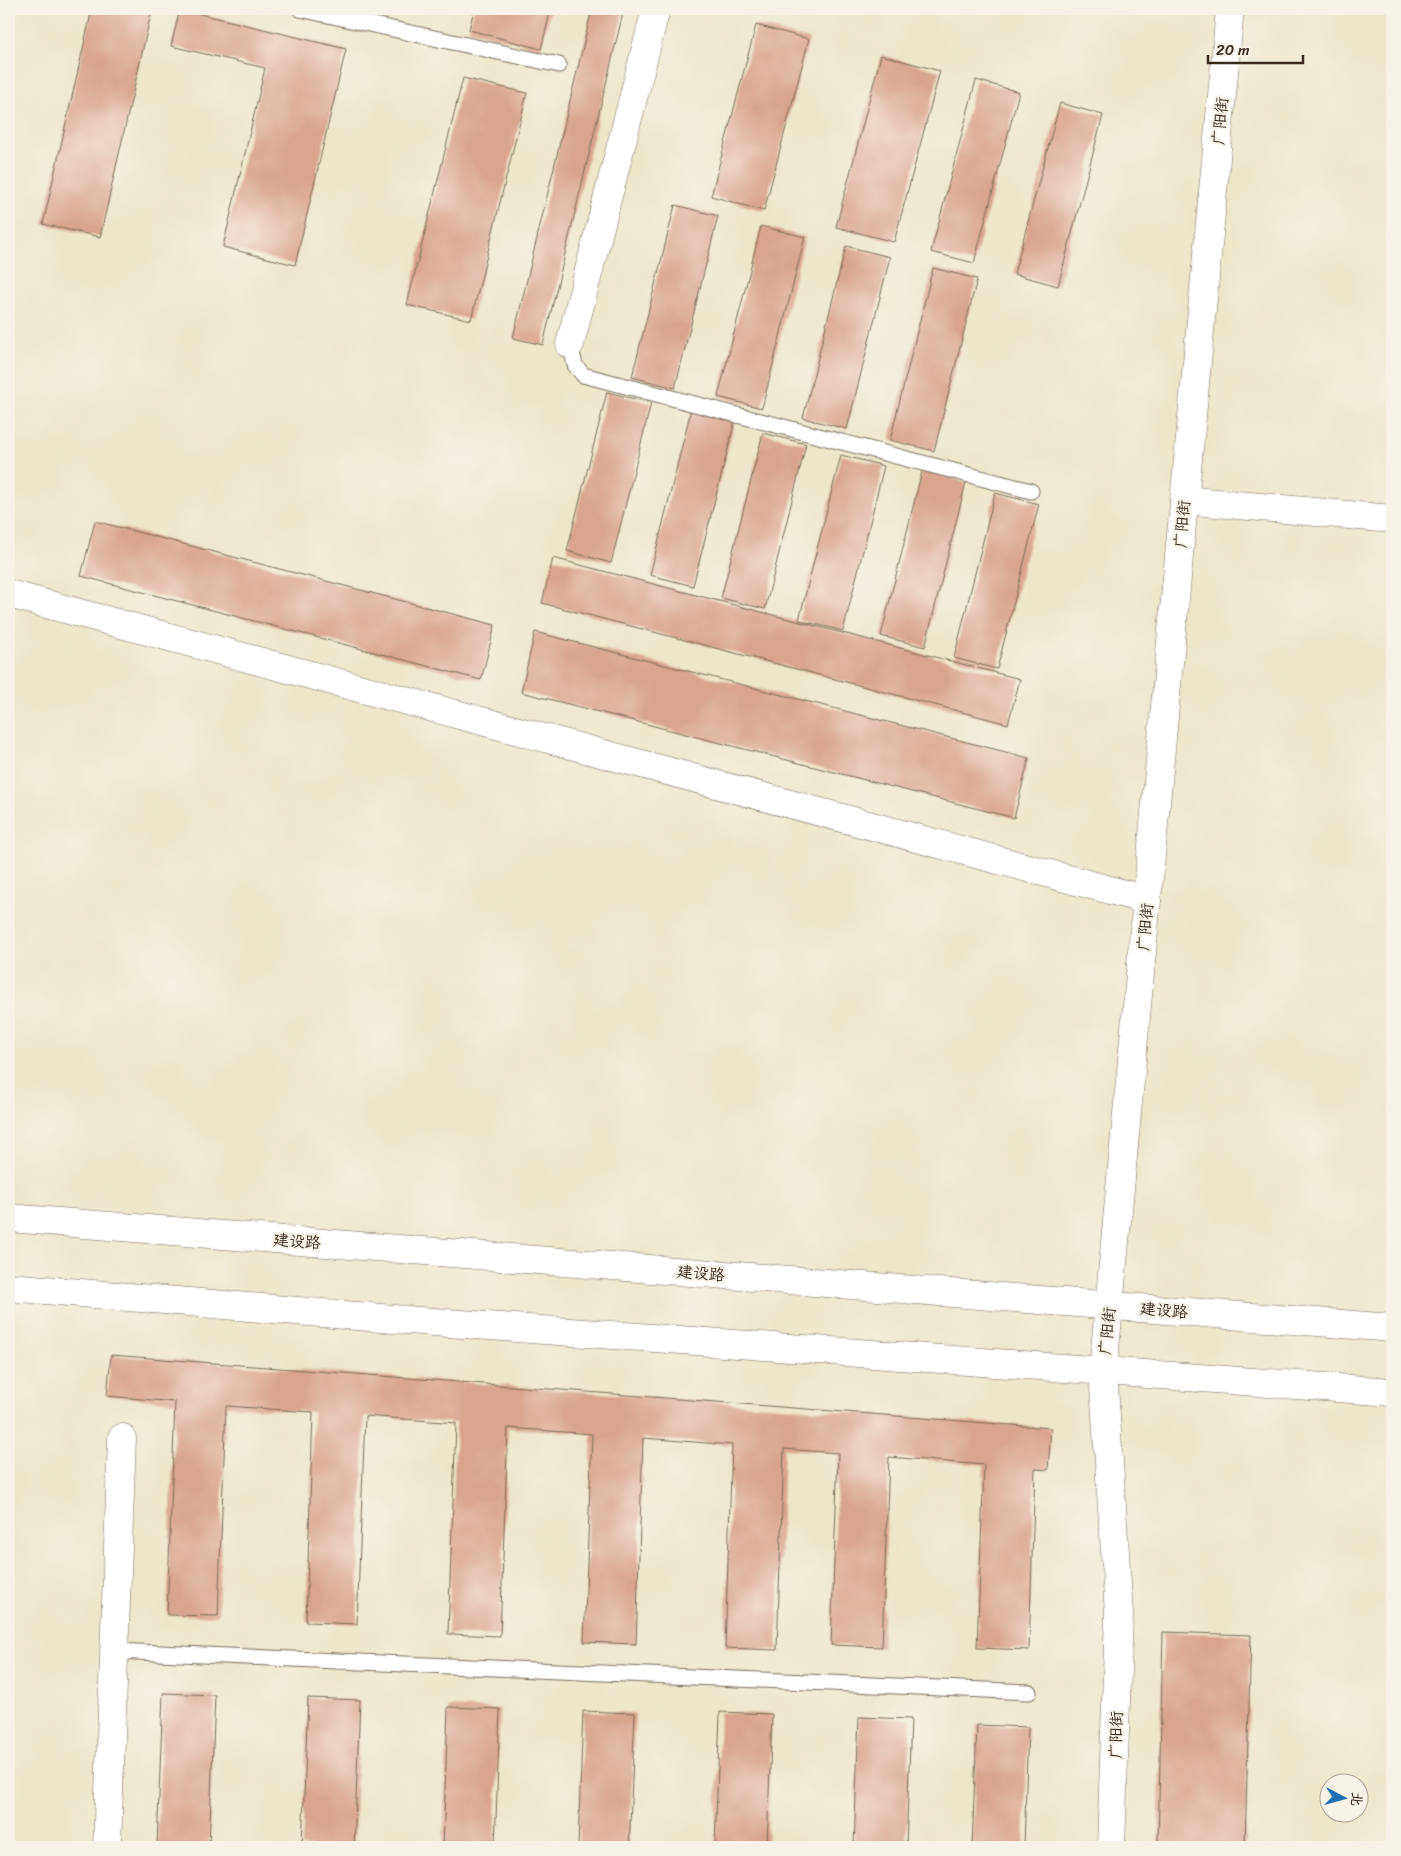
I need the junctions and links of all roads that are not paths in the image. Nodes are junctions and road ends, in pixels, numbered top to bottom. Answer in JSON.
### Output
{"nodes":[{"id":1,"x":300,"y":9,"type":"edge"},
{"id":2,"x":656,"y":9,"type":"edge"},
{"id":3,"x":1230,"y":9,"type":"edge"},
{"id":4,"x":560,"y":65,"type":"dead end"},
{"id":5,"x":570,"y":344,"type":"joint"},
{"id":6,"x":1030,"y":491,"type":"dead end"},
{"id":7,"x":1184,"y":500,"type":"junction"},
{"id":8,"x":1392,"y":519,"type":"edge"},
{"id":9,"x":9,"y":594,"type":"edge"},
{"id":10,"x":1147,"y":900,"type":"junction"},
{"id":11,"x":9,"y":1218,"type":"edge"},
{"id":12,"x":9,"y":1287,"type":"edge"},
{"id":13,"x":1109,"y":1306,"type":"junction"},
{"id":14,"x":1392,"y":1328,"type":"edge"},
{"id":15,"x":1103,"y":1371,"type":"junction"},
{"id":16,"x":1392,"y":1392,"type":"edge"},
{"id":17,"x":122,"y":1438,"type":"dead end"},
{"id":18,"x":114,"y":1651,"type":"junction"},
{"id":19,"x":1029,"y":1692,"type":"dead end"},
{"id":20,"x":108,"y":1847,"type":"edge"},
{"id":21,"x":1111,"y":1847,"type":"edge"}],
"edges":[{"from":1,"to":4,"type":"lane"},
{"from":2,"to":5,"type":"street"},
{"from":3,"to":7,"type":"street","name":"广阳街"},
{"from":5,"to":6,"type":"lane"},
{"from":7,"to":8,"type":"street"},
{"from":7,"to":10,"type":"street","name":"广阳街"},
{"from":9,"to":10,"type":"street"},
{"from":10,"to":13,"type":"street","name":"广阳街"},
{"from":11,"to":13,"type":"street","name":"建设路"},
{"from":12,"to":15,"type":"street"},
{"from":13,"to":14,"type":"street","name":"建设路"},
{"from":13,"to":15,"type":"street","name":"广阳街"},
{"from":15,"to":16,"type":"street"},
{"from":15,"to":21,"type":"street","name":"广阳街"},
{"from":17,"to":18,"type":"street"},
{"from":18,"to":19,"type":"lane"},
{"from":18,"to":20,"type":"street"}]}
